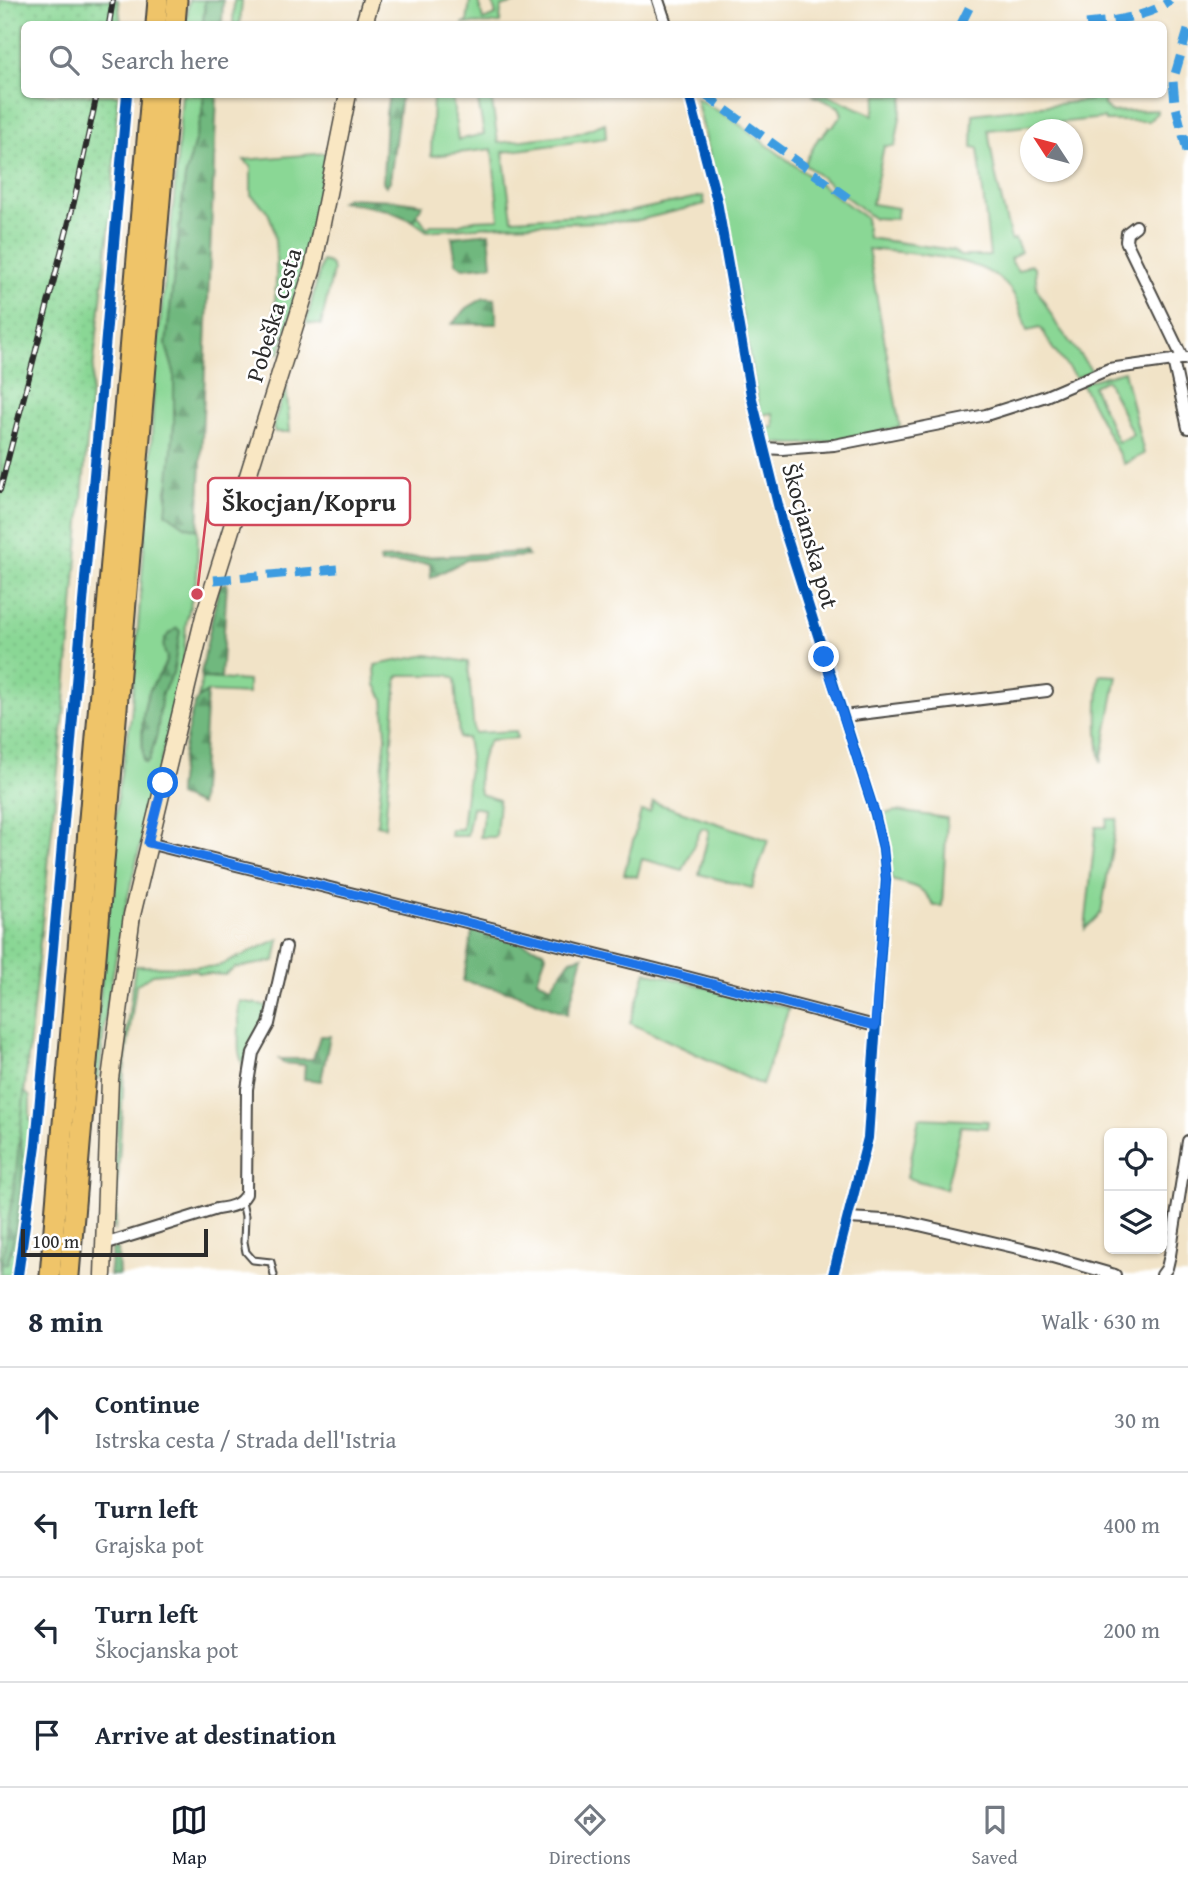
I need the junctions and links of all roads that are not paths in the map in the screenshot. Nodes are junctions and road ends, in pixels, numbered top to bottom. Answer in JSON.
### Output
{"nodes":[{"id":1,"x":158,"y":0,"type":"edge"},
{"id":2,"x":177,"y":0,"type":"edge"},
{"id":3,"x":371,"y":0,"type":"edge"},
{"id":4,"x":658,"y":0,"type":"edge"},
{"id":5,"x":156,"y":21,"type":"edge"},
{"id":6,"x":175,"y":21,"type":"edge"},
{"id":7,"x":365,"y":21,"type":"edge"},
{"id":8,"x":665,"y":21,"type":"edge"},
{"id":9,"x":151,"y":98,"type":"edge"},
{"id":10,"x":169,"y":98,"type":"edge"},
{"id":11,"x":347,"y":98,"type":"edge"},
{"id":12,"x":690,"y":98,"type":"edge"},
{"id":13,"x":1136,"y":226,"type":"dead end"},
{"id":14,"x":1181,"y":359,"type":"edge"},
{"id":15,"x":1188,"y":428,"type":"edge"},
{"id":16,"x":764,"y":448,"type":"junction"},
{"id":17,"x":1047,"y":691,"type":"dead end"},
{"id":18,"x":844,"y":716,"type":"junction"},
{"id":19,"x":148,"y":843,"type":"junction"},
{"id":20,"x":286,"y":947,"type":"dead end"},
{"id":21,"x":875,"y":1026,"type":"junction"},
{"id":22,"x":1188,"y":1141,"type":"edge"},
{"id":23,"x":242,"y":1202,"type":"junction"},
{"id":24,"x":848,"y":1218,"type":"junction"},
{"id":25,"x":104,"y":1244,"type":"junction"},
{"id":26,"x":50,"y":1275,"type":"edge"},
{"id":27,"x":69,"y":1275,"type":"edge"},
{"id":28,"x":103,"y":1275,"type":"edge"},
{"id":29,"x":274,"y":1275,"type":"edge"},
{"id":30,"x":833,"y":1275,"type":"edge"},
{"id":31,"x":1115,"y":1275,"type":"edge"},
{"id":32,"x":1162,"y":1275,"type":"edge"}],
"edges":[{"from":1,"to":5,"type":"highway"},
{"from":2,"to":6,"type":"highway"},
{"from":3,"to":7,"type":"street"},
{"from":4,"to":8,"type":"street"},
{"from":9,"to":26,"type":"highway"},
{"from":10,"to":27,"type":"highway"},
{"from":11,"to":19,"type":"street","name":"Pobeška cesta"},
{"from":12,"to":16,"type":"street","name":"Škocjanska pot"},
{"from":13,"to":14,"type":"street"},
{"from":14,"to":15,"type":"street"},
{"from":14,"to":16,"type":"street"},
{"from":16,"to":18,"type":"street","name":"Škocjanska pot"},
{"from":17,"to":18,"type":"street"},
{"from":18,"to":21,"type":"street","name":"Škocjanska pot"},
{"from":19,"to":21,"type":"street"},
{"from":19,"to":25,"type":"street","name":"Pobeška cesta"},
{"from":20,"to":23,"type":"street"},
{"from":21,"to":24,"type":"street","name":"Škocjanska pot"},
{"from":22,"to":32,"type":"street"},
{"from":23,"to":25,"type":"street"},
{"from":23,"to":29,"type":"lane"},
{"from":24,"to":30,"type":"street","name":"Škocjanska pot"},
{"from":24,"to":31,"type":"street"},
{"from":25,"to":28,"type":"street","name":"Pobeška cesta"}]}
